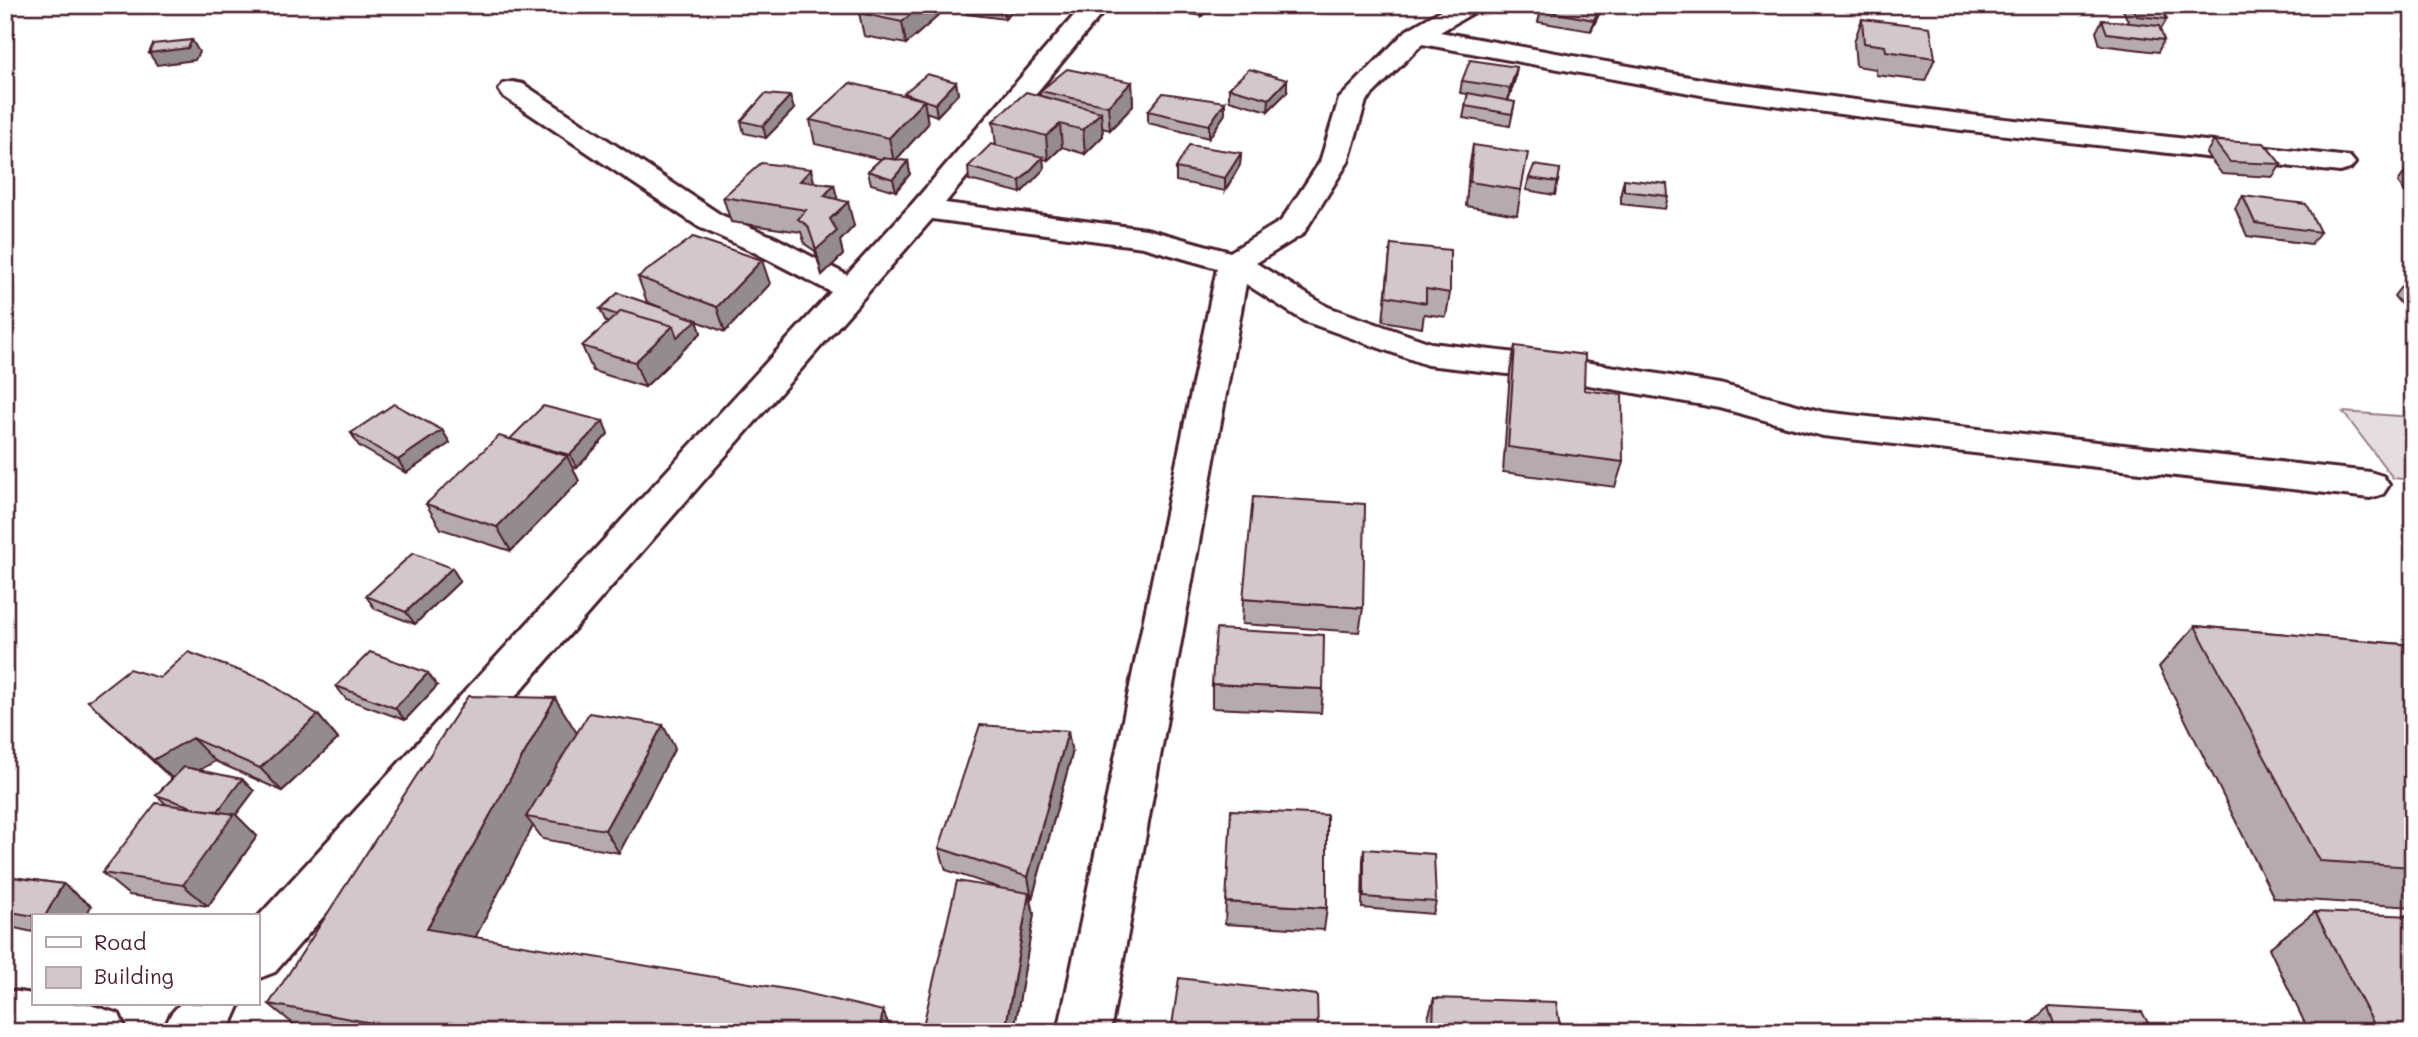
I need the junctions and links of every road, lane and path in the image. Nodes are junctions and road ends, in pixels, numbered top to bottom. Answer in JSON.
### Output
{"nodes":[{"id":1,"x":1097,"y":5,"type":"edge"},
{"id":2,"x":1469,"y":5,"type":"edge"},
{"id":3,"x":1416,"y":35,"type":"junction"},
{"id":4,"x":513,"y":89,"type":"dead end"},
{"id":5,"x":2340,"y":163,"type":"dead end"},
{"id":6,"x":923,"y":209,"type":"junction"},
{"id":7,"x":1234,"y":263,"type":"junction"},
{"id":8,"x":851,"y":290,"type":"junction"},
{"id":9,"x":2370,"y":485,"type":"dead end"},
{"id":10,"x":259,"y":953,"type":"edge"},
{"id":11,"x":212,"y":1006,"type":"edge"},
{"id":12,"x":5,"y":1015,"type":"edge"},
{"id":13,"x":101,"y":1032,"type":"edge"},
{"id":14,"x":189,"y":1032,"type":"edge"},
{"id":15,"x":1084,"y":1032,"type":"edge"}],
"edges":[{"from":1,"to":6,"type":"street"},
{"from":2,"to":3,"type":"street"},
{"from":3,"to":5,"type":"street"},
{"from":3,"to":7,"type":"street"},
{"from":4,"to":8,"type":"street"},
{"from":6,"to":7,"type":"street"},
{"from":6,"to":8,"type":"street"},
{"from":7,"to":9,"type":"street"},
{"from":7,"to":15,"type":"street"},
{"from":8,"to":10,"type":"street"},
{"from":11,"to":14,"type":"street"},
{"from":12,"to":13,"type":"street"}]}
